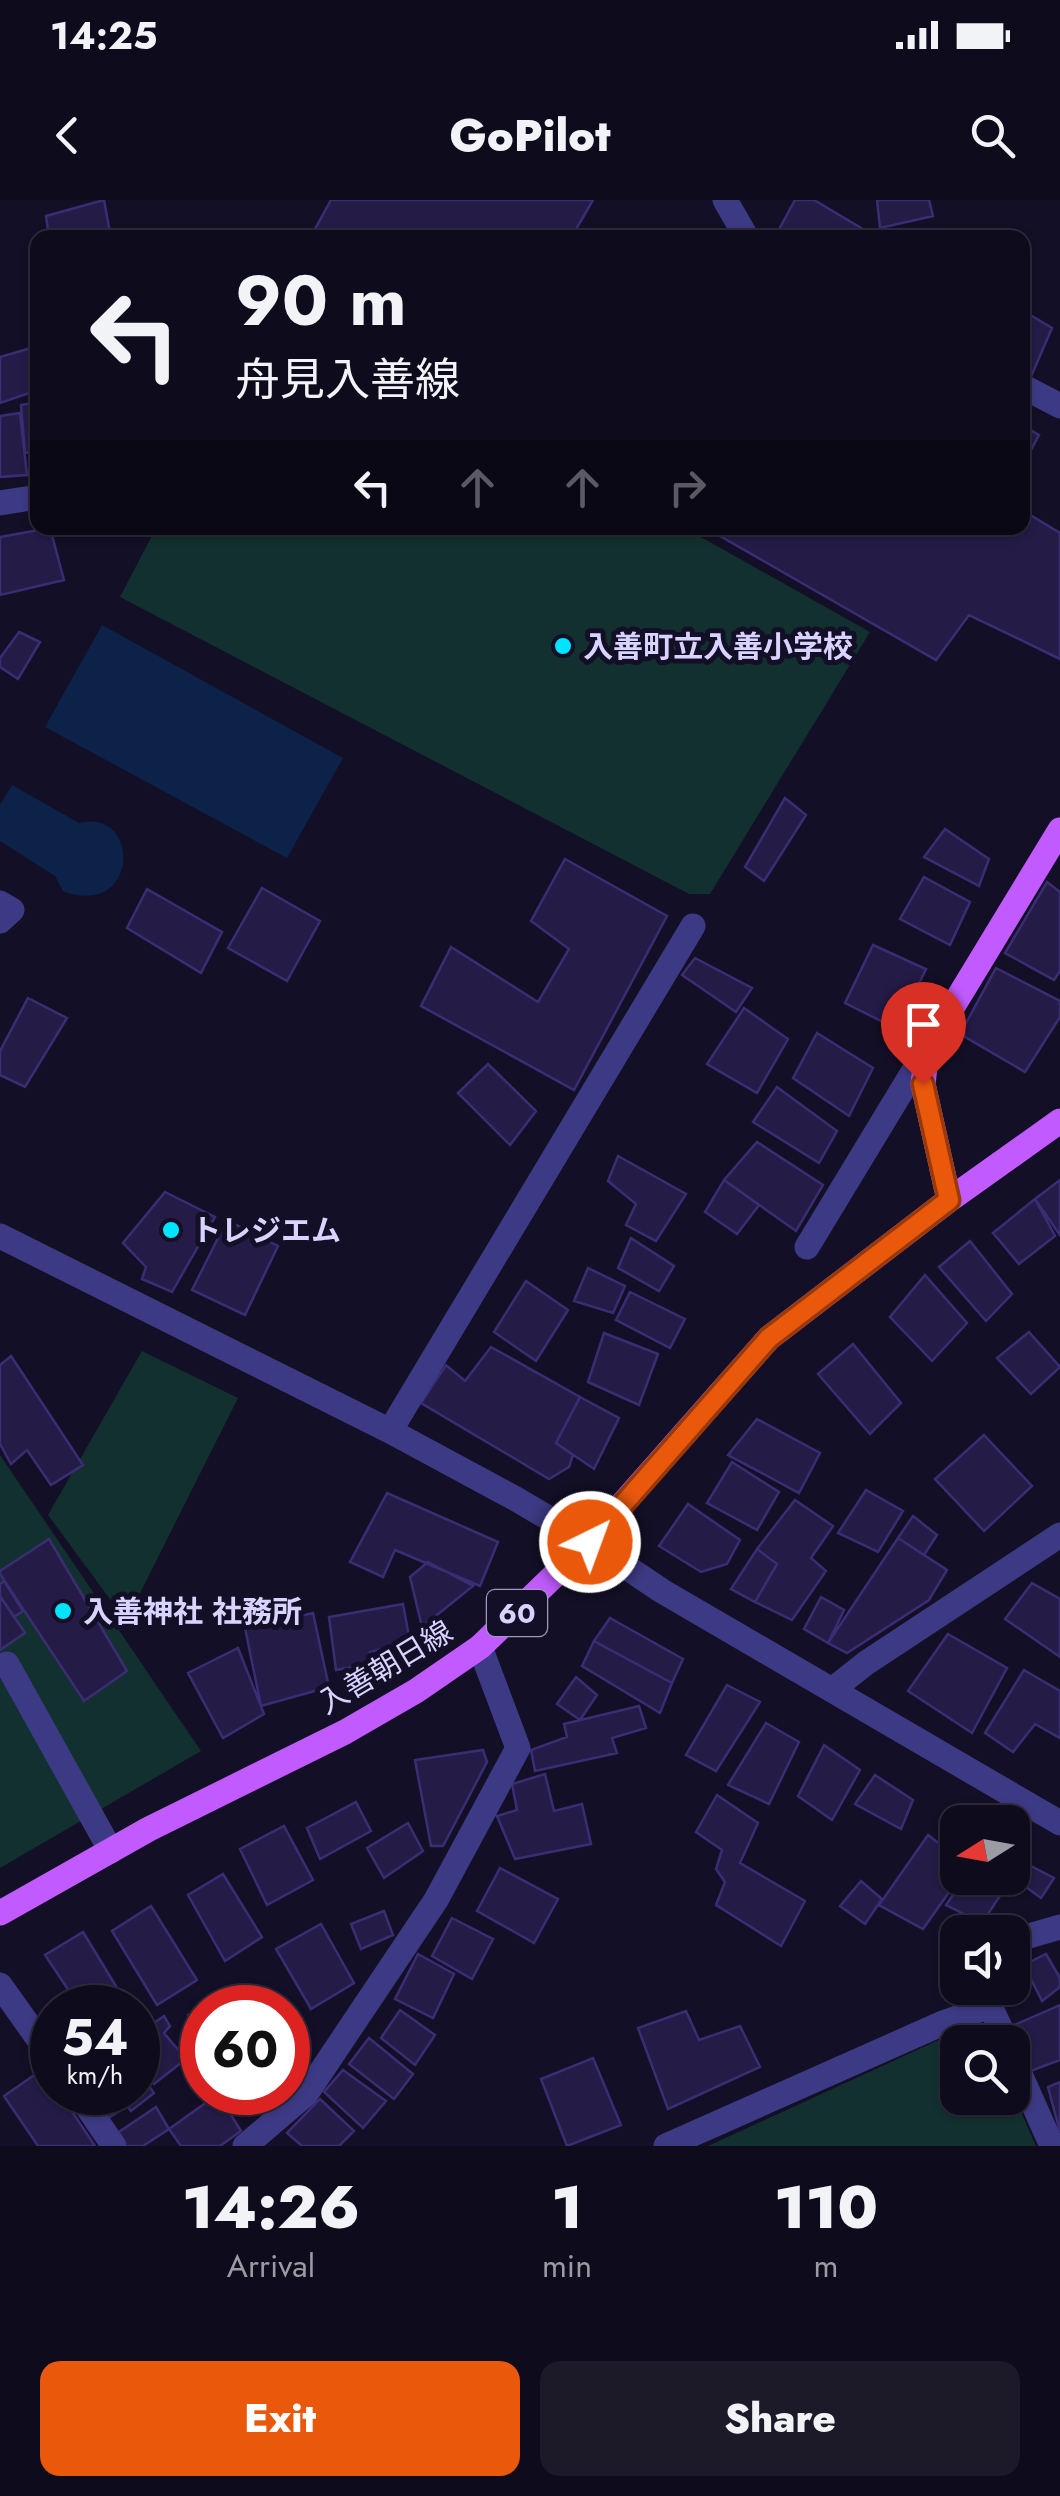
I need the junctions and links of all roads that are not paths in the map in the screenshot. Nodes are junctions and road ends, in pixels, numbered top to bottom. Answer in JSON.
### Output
{"nodes":[{"id":1,"x":725,"y":200,"type":"edge"},
{"id":2,"x":742,"y":230,"type":"edge"},
{"id":3,"x":1030,"y":390,"type":"edge"},
{"id":4,"x":1060,"y":406,"type":"edge"},
{"id":5,"x":30,"y":498,"type":"edge"},
{"id":6,"x":0,"y":504,"type":"edge"},
{"id":7,"x":1060,"y":830,"type":"edge"},
{"id":8,"x":0,"y":903,"type":"edge"},
{"id":9,"x":0,"y":922,"type":"edge"},
{"id":10,"x":693,"y":926,"type":"dead end"},
{"id":11,"x":927,"y":1049,"type":"junction"},
{"id":12,"x":1060,"y":1120,"type":"edge"},
{"id":13,"x":949,"y":1200,"type":"junction"},
{"id":14,"x":0,"y":1236,"type":"edge"},
{"id":15,"x":806,"y":1247,"type":"dead end"},
{"id":16,"x":390,"y":1431,"type":"junction"},
{"id":17,"x":1060,"y":1535,"type":"edge"},
{"id":18,"x":590,"y":1542,"type":"junction"},
{"id":19,"x":480,"y":1646,"type":"junction"},
{"id":20,"x":6,"y":1664,"type":"dead end"},
{"id":21,"x":832,"y":1690,"type":"junction"},
{"id":22,"x":1060,"y":1823,"type":"edge"},
{"id":23,"x":111,"y":1851,"type":"junction"},
{"id":24,"x":0,"y":1913,"type":"edge"},
{"id":25,"x":1060,"y":1927,"type":"edge"},
{"id":26,"x":1030,"y":1936,"type":"edge"},
{"id":27,"x":0,"y":1985,"type":"edge"},
{"id":28,"x":977,"y":2005,"type":"edge"},
{"id":29,"x":30,"y":2027,"type":"edge"},
{"id":30,"x":1030,"y":2096,"type":"edge"},
{"id":31,"x":93,"y":2115,"type":"edge"},
{"id":32,"x":114,"y":2146,"type":"edge"},
{"id":33,"x":245,"y":2146,"type":"edge"},
{"id":34,"x":666,"y":2146,"type":"edge"},
{"id":35,"x":1052,"y":2146,"type":"edge"}],
"edges":[{"from":1,"to":2,"type":"street"},
{"from":3,"to":4,"type":"street"},
{"from":5,"to":6,"type":"street"},
{"from":7,"to":11,"type":"main road"},
{"from":8,"to":9,"type":"street"},
{"from":10,"to":16,"type":"street"},
{"from":11,"to":13,"type":"main road"},
{"from":11,"to":15,"type":"street"},
{"from":12,"to":13,"type":"main road","name":"入善朝日線","number":"60"},
{"from":13,"to":18,"type":"main road","name":"入善朝日線","number":"60"},
{"from":14,"to":16,"type":"street"},
{"from":16,"to":18,"type":"street"},
{"from":17,"to":21,"type":"street"},
{"from":18,"to":19,"type":"main road","name":"入善朝日線","number":"60"},
{"from":18,"to":21,"type":"street"},
{"from":19,"to":23,"type":"main road","name":"入善朝日線","number":"60"},
{"from":19,"to":33,"type":"street"},
{"from":20,"to":23,"type":"street"},
{"from":21,"to":22,"type":"street"},
{"from":23,"to":24,"type":"main road","name":"入善朝日線","number":"60"},
{"from":25,"to":26,"type":"street"},
{"from":27,"to":29,"type":"street"},
{"from":28,"to":34,"type":"street"},
{"from":30,"to":35,"type":"street"},
{"from":31,"to":32,"type":"street"}]}
